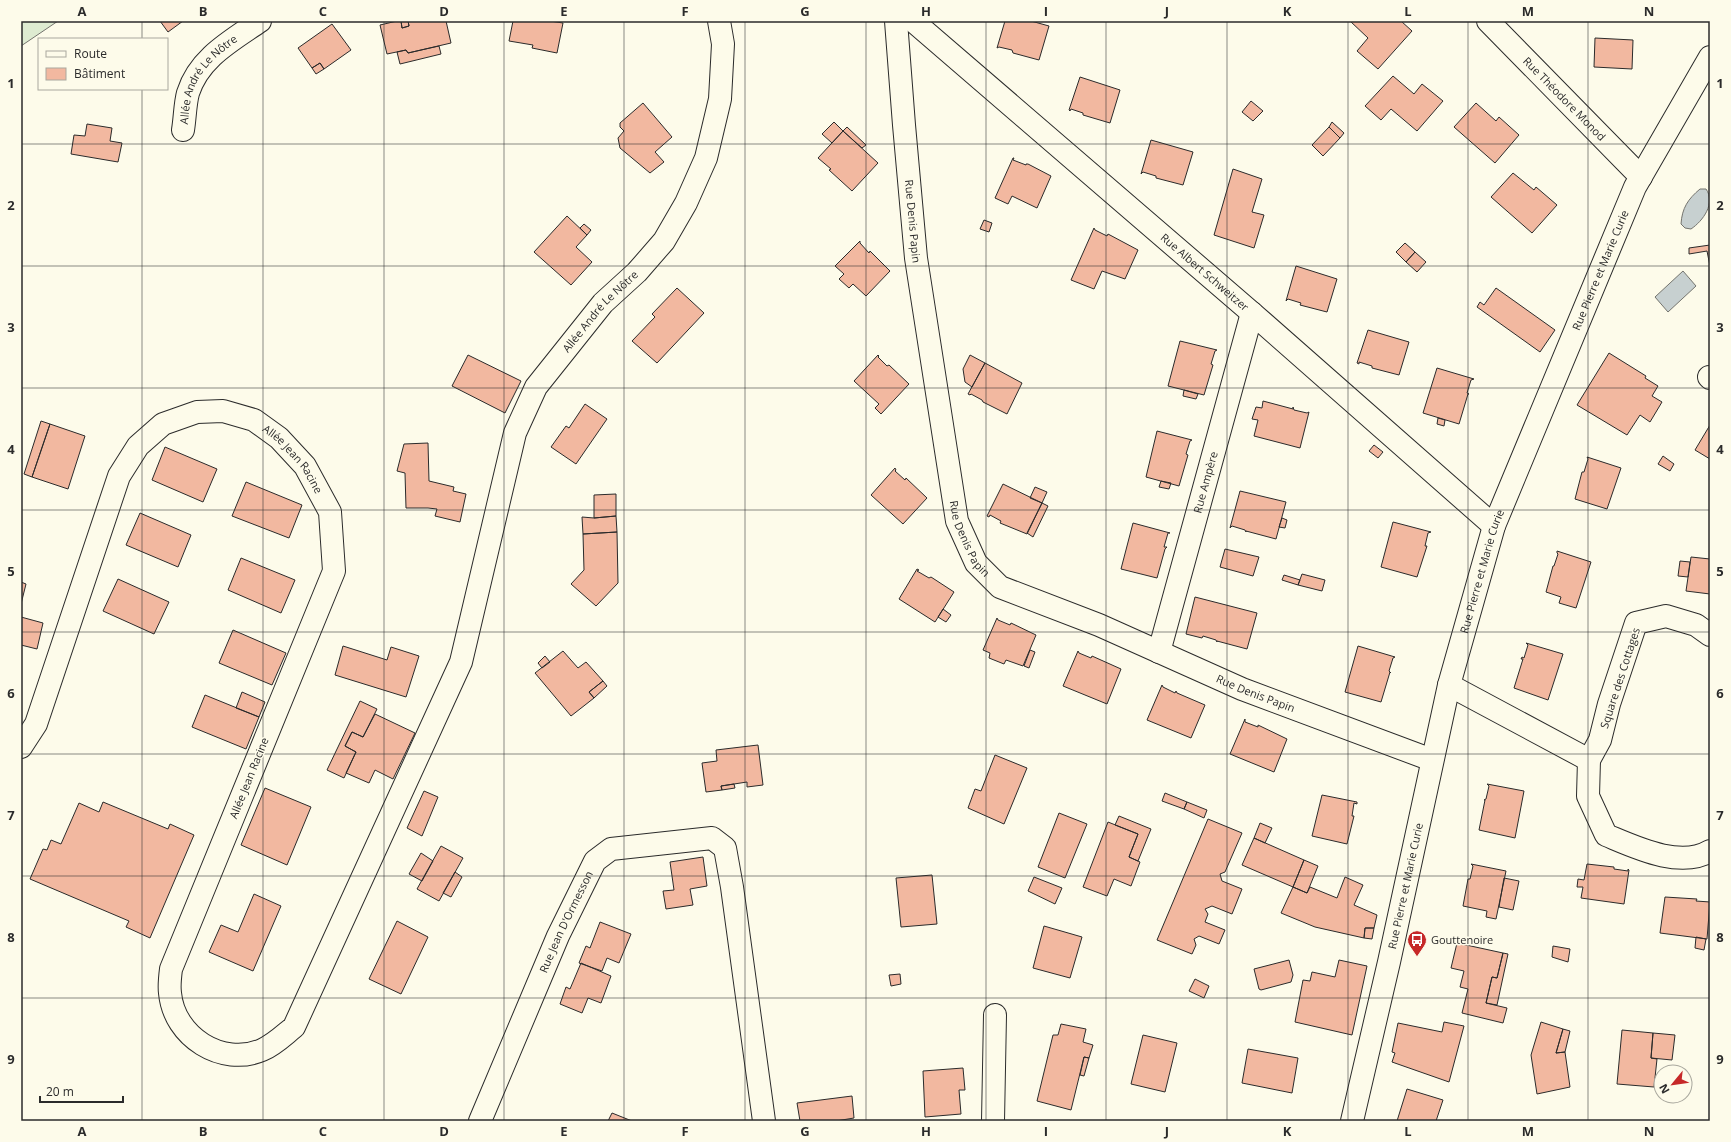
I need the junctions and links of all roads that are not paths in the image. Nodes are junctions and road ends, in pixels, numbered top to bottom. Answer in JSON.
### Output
{"nodes":[{"id":1,"x":260,"y":21,"type":"edge"},
{"id":2,"x":719,"y":21,"type":"edge"},
{"id":3,"x":896,"y":21,"type":"edge"},
{"id":4,"x":913,"y":21,"type":"edge"},
{"id":5,"x":1488,"y":21,"type":"edge"},
{"id":6,"x":1710,"y":56,"type":"edge"},
{"id":7,"x":184,"y":130,"type":"dead end"},
{"id":8,"x":1641,"y":177,"type":"junction"},
{"id":9,"x":1252,"y":313,"type":"junction"},
{"id":10,"x":1494,"y":526,"type":"junction"},
{"id":11,"x":476,"y":605,"type":"joint"},
{"id":12,"x":1710,"y":636,"type":"edge"},
{"id":13,"x":1159,"y":652,"type":"junction"},
{"id":14,"x":1449,"y":685,"type":"junction"},
{"id":15,"x":21,"y":747,"type":"edge"},
{"id":16,"x":1432,"y":760,"type":"junction"},
{"id":17,"x":1589,"y":760,"type":"junction"},
{"id":18,"x":1710,"y":851,"type":"edge"},
{"id":19,"x":995,"y":1015,"type":"dead end"},
{"id":20,"x":480,"y":1121,"type":"edge"},
{"id":21,"x":764,"y":1121,"type":"edge"},
{"id":22,"x":993,"y":1121,"type":"edge"},
{"id":23,"x":1352,"y":1121,"type":"edge"}],
"edges":[{"from":1,"to":7,"type":"street","name":"Allée André Le Nôtre"},
{"from":2,"to":11,"type":"street","name":"Allée André Le Nôtre"},
{"from":3,"to":13,"type":"street","name":"Rue Denis Papin"},
{"from":4,"to":9,"type":"street","name":"Rue Albert Schweitzer"},
{"from":5,"to":8,"type":"street","name":"Rue Théodore Monod"},
{"from":6,"to":8,"type":"street","name":"Rue Pierre et Marie Curie"},
{"from":8,"to":10,"type":"street","name":"Rue Pierre et Marie Curie"},
{"from":9,"to":10,"type":"street","name":"Rue Albert Schweitzer"},
{"from":9,"to":13,"type":"street","name":"Rue Ampère"},
{"from":10,"to":14,"type":"street","name":"Rue Pierre et Marie Curie"},
{"from":11,"to":15,"type":"street","name":"Allée Jean Racine"},
{"from":12,"to":17,"type":"street","name":"Square des Cottages"},
{"from":13,"to":16,"type":"street","name":"Rue Denis Papin"},
{"from":14,"to":16,"type":"street","name":"Rue Pierre et Marie Curie"},
{"from":14,"to":17,"type":"street"},
{"from":16,"to":23,"type":"street","name":"Rue Pierre et Marie Curie"},
{"from":17,"to":18,"type":"street","name":"Square des Cottages"},
{"from":19,"to":22,"type":"street"},
{"from":20,"to":21,"type":"street","name":"Rue Jean D'Ormesson"}]}
